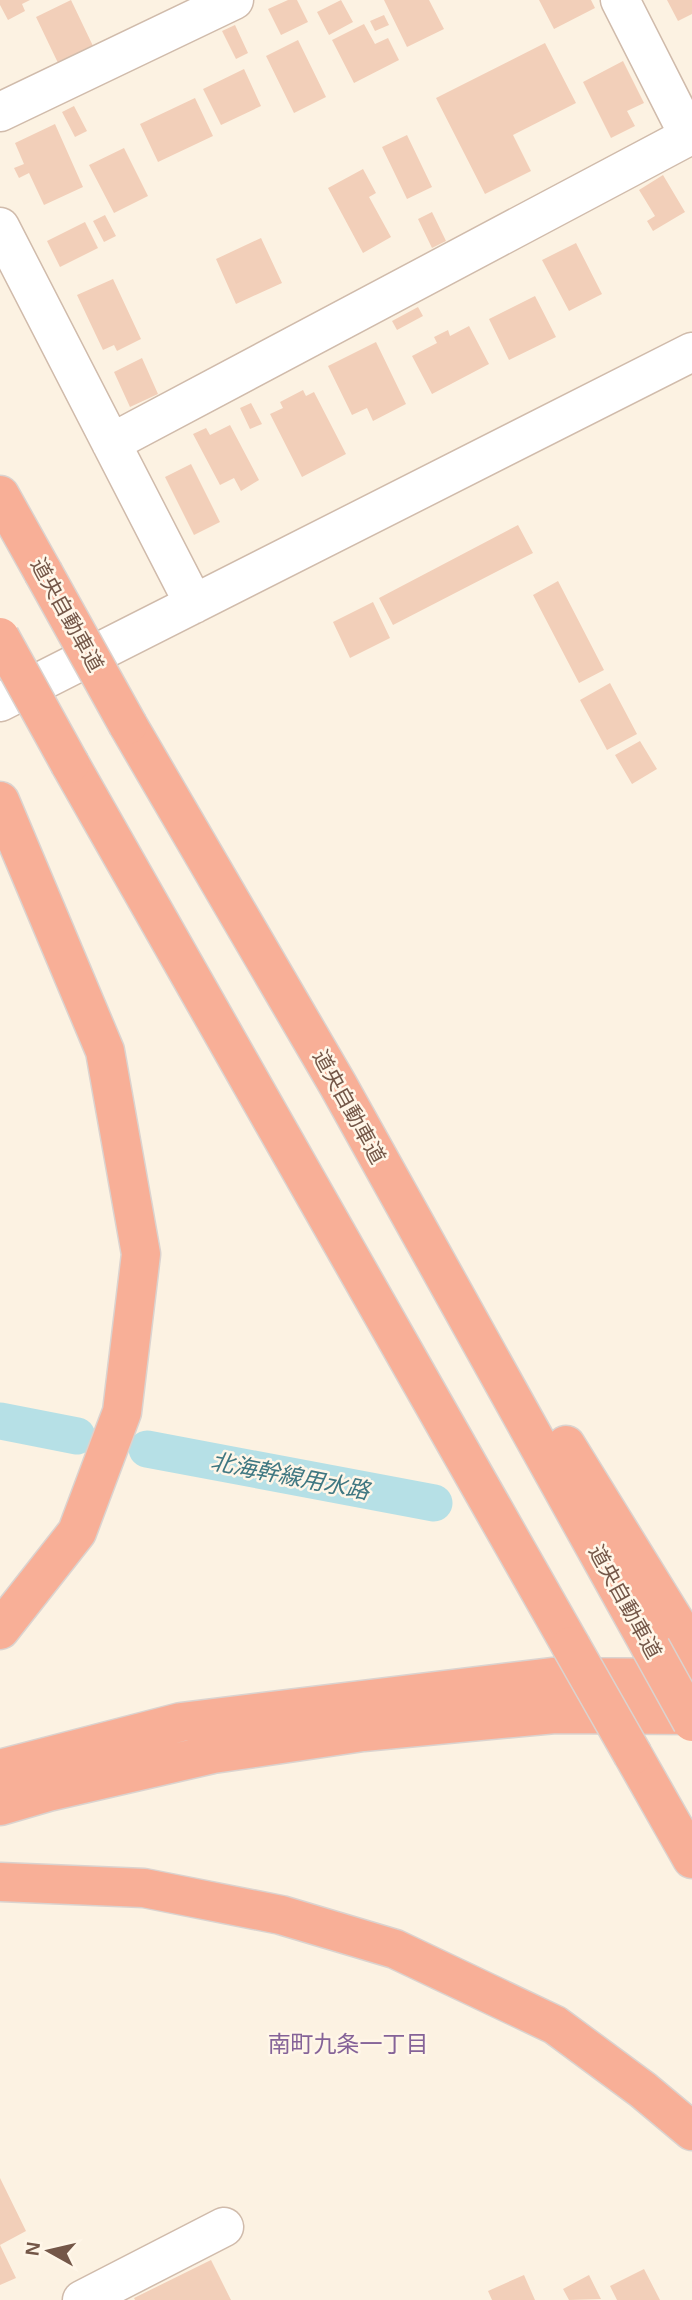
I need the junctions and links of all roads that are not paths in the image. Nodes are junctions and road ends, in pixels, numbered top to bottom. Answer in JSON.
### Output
{"nodes":[{"id":1,"x":234,"y":0,"type":"edge"},
{"id":2,"x":620,"y":0,"type":"edge"},
{"id":3,"x":0,"y":112,"type":"edge"},
{"id":4,"x":0,"y":227,"type":"edge"},
{"id":5,"x":692,"y":352,"type":"edge"},
{"id":6,"x":111,"y":443,"type":"junction"},
{"id":7,"x":0,"y":495,"type":"edge"},
{"id":8,"x":194,"y":604,"type":"junction"},
{"id":9,"x":0,"y":636,"type":"edge"},
{"id":10,"x":0,"y":702,"type":"edge"},
{"id":11,"x":0,"y":801,"type":"edge"},
{"id":12,"x":338,"y":1085,"type":"junction"},
{"id":13,"x":0,"y":1630,"type":"edge"},
{"id":14,"x":692,"y":1649,"type":"edge"},
{"id":15,"x":692,"y":1678,"type":"edge"},
{"id":16,"x":692,"y":1715,"type":"edge"},
{"id":17,"x":692,"y":1721,"type":"edge"},
{"id":18,"x":0,"y":1769,"type":"edge"},
{"id":19,"x":0,"y":1806,"type":"edge"},
{"id":20,"x":692,"y":1859,"type":"edge"},
{"id":21,"x":0,"y":1882,"type":"edge"},
{"id":22,"x":692,"y":2131,"type":"edge"},
{"id":23,"x":224,"y":2227,"type":"dead end"},
{"id":24,"x":82,"y":2300,"type":"edge"}],
"edges":[{"from":1,"to":3,"type":"street"},
{"from":2,"to":6,"type":"street"},
{"from":4,"to":6,"type":"street"},
{"from":5,"to":8,"type":"street"},
{"from":6,"to":8,"type":"street"},
{"from":7,"to":12,"type":"highway","name":"道央自動車道","bridge":true},
{"from":8,"to":10,"type":"street"},
{"from":9,"to":20,"type":"highway","bridge":true},
{"from":11,"to":13,"type":"highway"},
{"from":12,"to":14,"type":"highway"},
{"from":12,"to":17,"type":"highway","name":"道央自動車道","bridge":true},
{"from":15,"to":18,"type":"highway"},
{"from":16,"to":19,"type":"highway"},
{"from":21,"to":22,"type":"highway"},
{"from":23,"to":24,"type":"street"}]}
